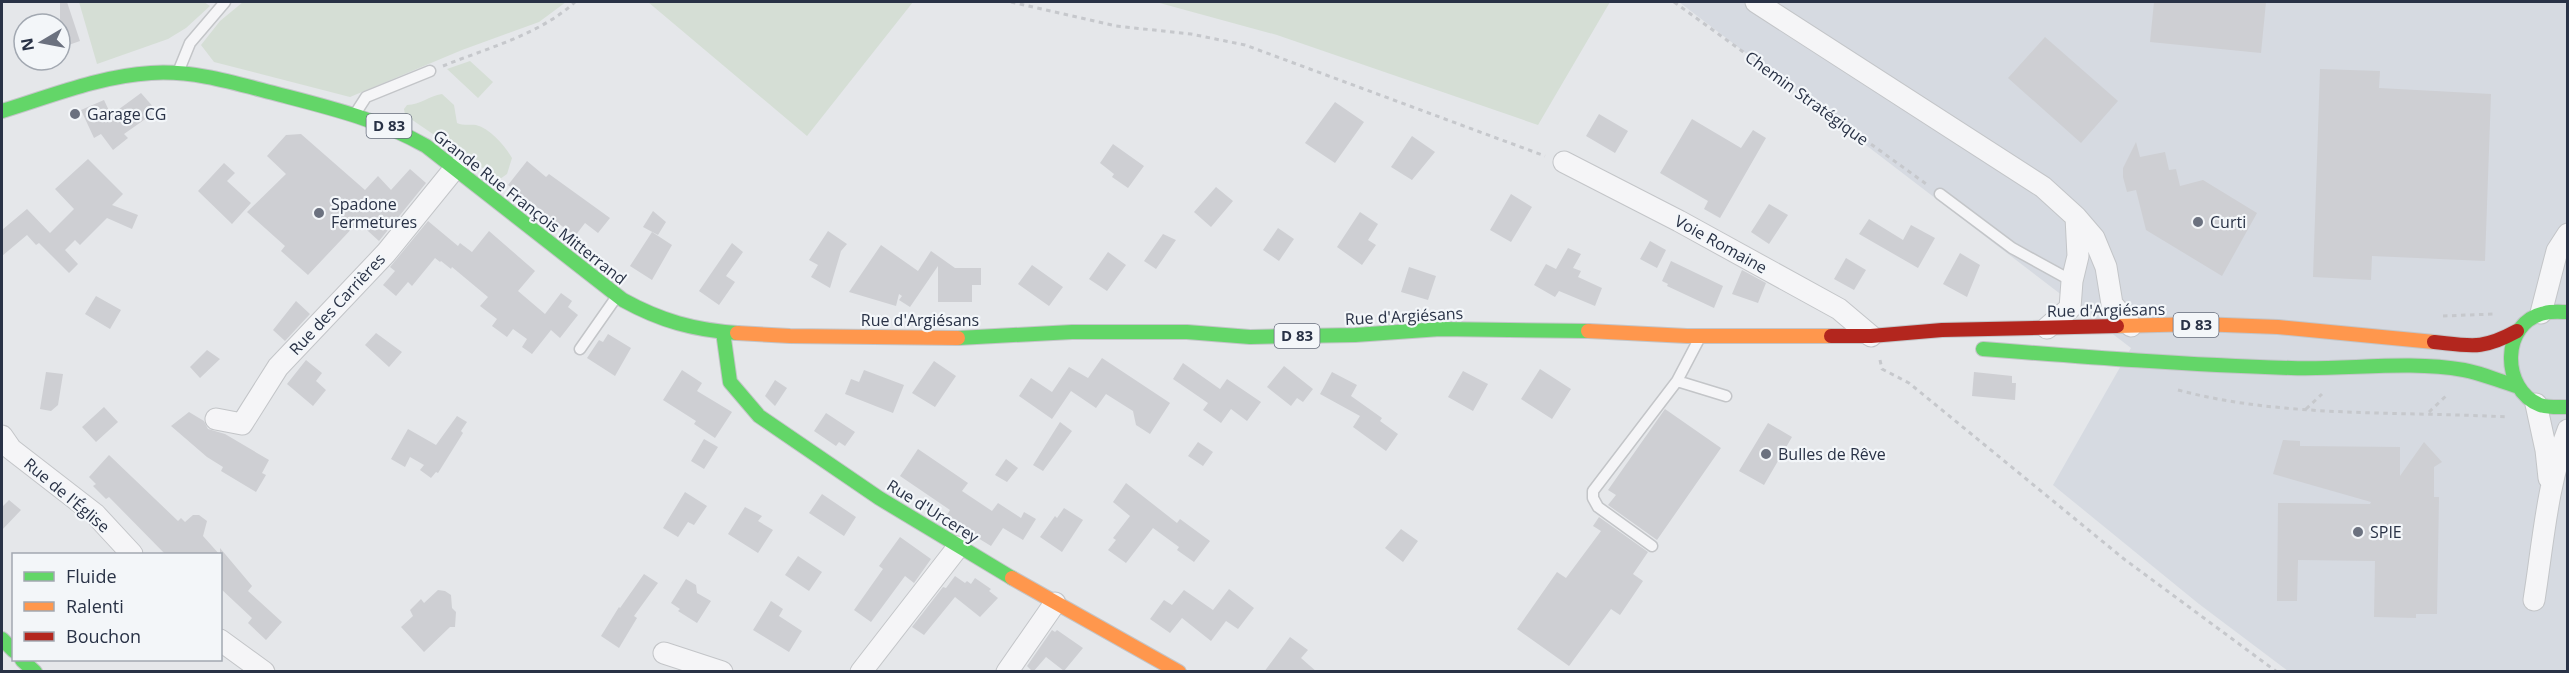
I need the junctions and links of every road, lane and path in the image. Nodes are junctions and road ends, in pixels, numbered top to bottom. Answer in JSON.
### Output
{"nodes":[{"id":1,"x":225,"y":2,"type":"edge"},
{"id":2,"x":575,"y":2,"type":"edge"},
{"id":3,"x":1011,"y":2,"type":"edge"},
{"id":4,"x":1674,"y":2,"type":"edge"},
{"id":5,"x":1756,"y":2,"type":"edge"},
{"id":6,"x":430,"y":71,"type":"joint"},
{"id":7,"x":178,"y":73,"type":"junction"},
{"id":8,"x":2,"y":111,"type":"edge"},
{"id":9,"x":355,"y":114,"type":"junction"},
{"id":10,"x":1564,"y":162,"type":"joint"},
{"id":11,"x":455,"y":168,"type":"junction"},
{"id":12,"x":1940,"y":194,"type":"joint"},
{"id":13,"x":2076,"y":217,"type":"junction"},
{"id":14,"x":2568,"y":234,"type":"edge"},
{"id":15,"x":2072,"y":281,"type":"junction"},
{"id":16,"x":617,"y":296,"type":"junction"},
{"id":17,"x":2112,"y":304,"type":"junction"},
{"id":18,"x":2070,"y":308,"type":"junction"},
{"id":19,"x":2498,"y":312,"type":"dead end"},
{"id":20,"x":2568,"y":312,"type":"edge"},
{"id":21,"x":2541,"y":313,"type":"junction"},
{"id":22,"x":2434,"y":316,"type":"dead end"},
{"id":23,"x":2131,"y":326,"type":"junction"},
{"id":24,"x":2089,"y":327,"type":"junction"},
{"id":25,"x":2046,"y":328,"type":"junction"},
{"id":26,"x":2517,"y":331,"type":"junction"},
{"id":27,"x":723,"y":332,"type":"junction"},
{"id":28,"x":1701,"y":336,"type":"junction"},
{"id":29,"x":1871,"y":336,"type":"junction"},
{"id":30,"x":1936,"y":346,"type":"dead end"},
{"id":31,"x":580,"y":349,"type":"dead end"},
{"id":32,"x":1971,"y":349,"type":"dead end"},
{"id":33,"x":2018,"y":351,"type":"junction"},
{"id":34,"x":2137,"y":361,"type":"junction"},
{"id":35,"x":1677,"y":381,"type":"junction"},
{"id":36,"x":2516,"y":386,"type":"junction"},
{"id":37,"x":2172,"y":388,"type":"dead end"},
{"id":38,"x":2322,"y":393,"type":"dead end"},
{"id":39,"x":1725,"y":396,"type":"dead end"},
{"id":40,"x":2568,"y":407,"type":"edge"},
{"id":41,"x":2306,"y":409,"type":"junction"},
{"id":42,"x":2538,"y":411,"type":"junction"},
{"id":43,"x":216,"y":419,"type":"dead end"},
{"id":44,"x":2568,"y":430,"type":"edge"},
{"id":45,"x":2,"y":436,"type":"edge"},
{"id":46,"x":2551,"y":493,"type":"junction"},
{"id":47,"x":1652,"y":546,"type":"dead end"},
{"id":48,"x":958,"y":547,"type":"junction"},
{"id":49,"x":130,"y":553,"type":"edge"},
{"id":50,"x":2534,"y":600,"type":"dead end"},
{"id":51,"x":1055,"y":603,"type":"junction"},
{"id":52,"x":222,"y":641,"type":"edge"},
{"id":53,"x":664,"y":653,"type":"dead end"},
{"id":54,"x":23,"y":661,"type":"edge"},
{"id":55,"x":35,"y":672,"type":"edge"},
{"id":56,"x":264,"y":672,"type":"edge"},
{"id":57,"x":722,"y":672,"type":"edge"},
{"id":58,"x":861,"y":672,"type":"edge"},
{"id":59,"x":1007,"y":672,"type":"edge"},
{"id":60,"x":1179,"y":672,"type":"edge"},
{"id":61,"x":2277,"y":672,"type":"edge"}],
"edges":[{"from":1,"to":7,"type":"lane"},
{"from":2,"to":6,"type":"path"},
{"from":3,"to":10,"type":"path"},
{"from":4,"to":12,"type":"path","name":"Chemin Stratégique"},
{"from":5,"to":13,"type":"street"},
{"from":6,"to":9,"type":"lane"},
{"from":7,"to":8,"type":"main road","name":"Grande Rue François Mitterrand","number":"D 83"},
{"from":7,"to":9,"type":"main road","name":"Grande Rue François Mitterrand","number":"D 83"},
{"from":9,"to":11,"type":"main road","name":"Grande Rue François Mitterrand","number":"D 83"},
{"from":10,"to":29,"type":"street","name":"Voie Romaine"},
{"from":11,"to":16,"type":"main road","name":"Grande Rue François Mitterrand","number":"D 83"},
{"from":11,"to":43,"type":"street","name":"Rue des Carrières"},
{"from":12,"to":15,"type":"lane"},
{"from":13,"to":15,"type":"street"},
{"from":13,"to":17,"type":"street"},
{"from":14,"to":21,"type":"street"},
{"from":15,"to":18,"type":"street"},
{"from":16,"to":27,"type":"main road","name":"Grande Rue François Mitterrand","number":"D 83"},
{"from":16,"to":31,"type":"lane"},
{"from":17,"to":23,"type":"street"},
{"from":17,"to":24,"type":"street"},
{"from":18,"to":24,"type":"street"},
{"from":18,"to":25,"type":"street"},
{"from":19,"to":22,"type":"path"},
{"from":20,"to":21,"type":"main road"},
{"from":21,"to":26,"type":"main road","name":"Rue d'Argiésans"},
{"from":23,"to":24,"type":"main road","name":"Rue d'Argiésans","number":"D 83"},
{"from":23,"to":26,"type":"main road","name":"Rue d'Argiésans","number":"D 83"},
{"from":24,"to":25,"type":"main road","name":"Rue d'Argiésans","number":"D 83"},
{"from":24,"to":33,"type":"street"},
{"from":24,"to":34,"type":"street"},
{"from":25,"to":29,"type":"main road","name":"Rue d'Argiésans","number":"D 83"},
{"from":26,"to":36,"type":"main road"},
{"from":27,"to":28,"type":"main road","name":"Rue d'Argiésans","number":"D 83"},
{"from":27,"to":48,"type":"main road","name":"Rue d'Urcerey"},
{"from":28,"to":29,"type":"main road","name":"Rue d'Argiésans","number":"D 83"},
{"from":28,"to":35,"type":"lane"},
{"from":29,"to":30,"type":"main road","name":"Rue d'Argiésans","number":"D 83"},
{"from":29,"to":61,"type":"path"},
{"from":32,"to":33,"type":"main road"},
{"from":33,"to":34,"type":"main road"},
{"from":34,"to":36,"type":"main road"},
{"from":35,"to":39,"type":"lane"},
{"from":35,"to":47,"type":"lane"},
{"from":36,"to":42,"type":"main road"},
{"from":37,"to":41,"type":"path"},
{"from":38,"to":41,"type":"path"},
{"from":40,"to":42,"type":"main road"},
{"from":41,"to":42,"type":"path"},
{"from":42,"to":46,"type":"street"},
{"from":44,"to":46,"type":"street"},
{"from":45,"to":49,"type":"street","name":"Rue de l'Église"},
{"from":46,"to":50,"type":"street"},
{"from":48,"to":51,"type":"main road","name":"Rue d'Urcerey"},
{"from":48,"to":58,"type":"street"},
{"from":51,"to":59,"type":"street"},
{"from":51,"to":60,"type":"main road","name":"Rue d'Urcerey"},
{"from":52,"to":56,"type":"street"},
{"from":53,"to":57,"type":"street"},
{"from":54,"to":55,"type":"main road"}]}
